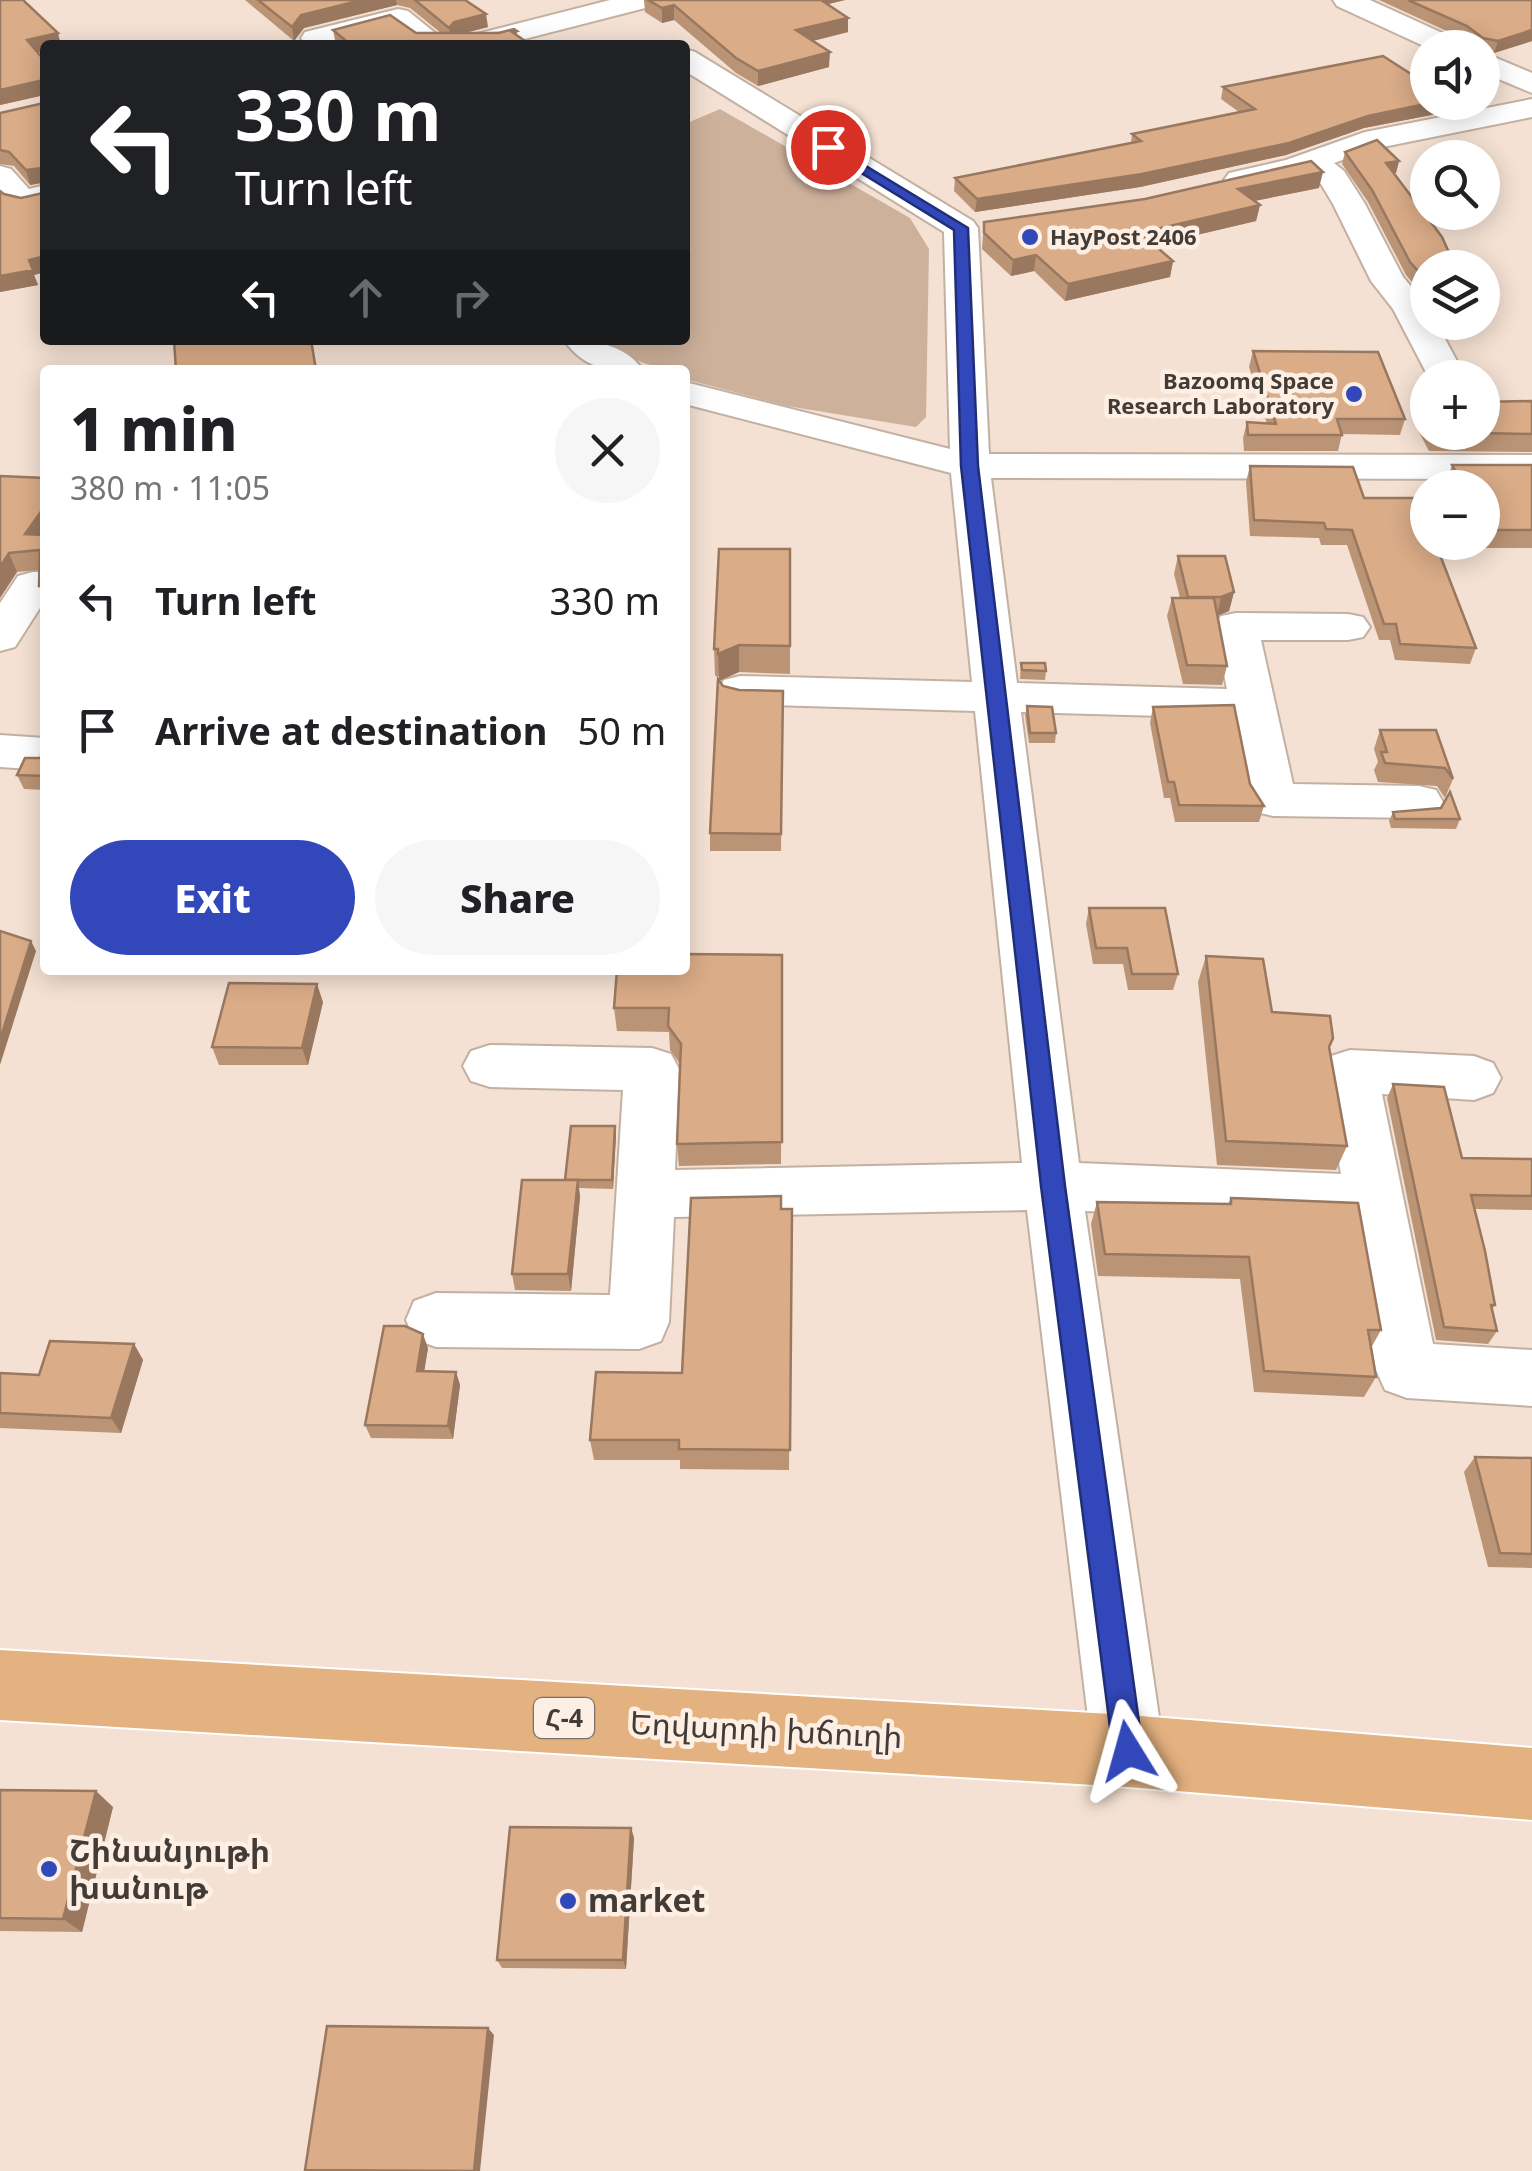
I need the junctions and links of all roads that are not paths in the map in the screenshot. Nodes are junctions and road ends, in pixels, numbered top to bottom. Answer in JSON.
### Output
{"nodes":[{"id":1,"x":1348,"y":0,"type":"edge"},
{"id":2,"x":602,"y":4,"type":"edge"},
{"id":3,"x":640,"y":13,"type":"edge"},
{"id":4,"x":1413,"y":30,"type":"edge"},
{"id":5,"x":315,"y":38,"type":"dead end"},
{"id":6,"x":429,"y":40,"type":"edge"},
{"id":7,"x":483,"y":40,"type":"edge"},
{"id":8,"x":690,"y":64,"type":"edge"},
{"id":9,"x":1500,"y":69,"type":"edge"},
{"id":10,"x":1532,"y":84,"type":"edge"},
{"id":11,"x":1532,"y":108,"type":"edge"},
{"id":12,"x":1312,"y":162,"type":"junction"},
{"id":13,"x":0,"y":176,"type":"edge"},
{"id":14,"x":1218,"y":184,"type":"edge"},
{"id":15,"x":40,"y":196,"type":"edge"},
{"id":16,"x":997,"y":223,"type":"edge"},
{"id":17,"x":961,"y":228,"type":"junction"},
{"id":18,"x":587,"y":345,"type":"edge"},
{"id":19,"x":1438,"y":360,"type":"edge"},
{"id":20,"x":615,"y":365,"type":"edge"},
{"id":21,"x":690,"y":395,"type":"edge"},
{"id":22,"x":1500,"y":440,"type":"edge"},
{"id":23,"x":1532,"y":465,"type":"edge"},
{"id":24,"x":970,"y":466,"type":"junction"},
{"id":25,"x":40,"y":585,"type":"edge"},
{"id":26,"x":1348,"y":627,"type":"dead end"},
{"id":27,"x":0,"y":636,"type":"edge"},
{"id":28,"x":740,"y":690,"type":"edge"},
{"id":29,"x":996,"y":697,"type":"junction"},
{"id":30,"x":1250,"y":704,"type":"junction"},
{"id":31,"x":0,"y":751,"type":"edge"},
{"id":32,"x":40,"y":754,"type":"edge"},
{"id":33,"x":1420,"y":802,"type":"dead end"},
{"id":34,"x":490,"y":1066,"type":"dead end"},
{"id":35,"x":1474,"y":1078,"type":"dead end"},
{"id":36,"x":1053,"y":1186,"type":"junction"},
{"id":37,"x":648,"y":1194,"type":"junction"},
{"id":38,"x":1374,"y":1198,"type":"junction"},
{"id":39,"x":436,"y":1320,"type":"dead end"},
{"id":40,"x":1532,"y":1378,"type":"edge"},
{"id":41,"x":0,"y":1685,"type":"edge"},
{"id":42,"x":1128,"y":1751,"type":"junction"},
{"id":43,"x":1532,"y":1784,"type":"edge"}],
"edges":[{"from":1,"to":4,"type":"street"},
{"from":2,"to":3,"type":"street"},
{"from":2,"to":7,"type":"street"},
{"from":5,"to":6,"type":"street"},
{"from":8,"to":17,"type":"street"},
{"from":9,"to":10,"type":"street"},
{"from":11,"to":12,"type":"street"},
{"from":12,"to":14,"type":"street"},
{"from":12,"to":19,"type":"street"},
{"from":13,"to":15,"type":"street"},
{"from":16,"to":17,"type":"street"},
{"from":17,"to":24,"type":"street"},
{"from":18,"to":20,"type":"street"},
{"from":21,"to":24,"type":"street"},
{"from":22,"to":23,"type":"street"},
{"from":23,"to":24,"type":"street"},
{"from":24,"to":29,"type":"street"},
{"from":25,"to":27,"type":"street"},
{"from":26,"to":30,"type":"street"},
{"from":28,"to":29,"type":"street"},
{"from":29,"to":30,"type":"street"},
{"from":29,"to":36,"type":"street"},
{"from":30,"to":33,"type":"street"},
{"from":31,"to":32,"type":"street"},
{"from":34,"to":37,"type":"street"},
{"from":35,"to":38,"type":"street"},
{"from":36,"to":37,"type":"street"},
{"from":36,"to":38,"type":"street"},
{"from":36,"to":42,"type":"street"},
{"from":37,"to":39,"type":"street"},
{"from":38,"to":40,"type":"street"},
{"from":41,"to":42,"type":"main road","name":"Եղվարդի խճուղի","number":"Հ-4"},
{"from":42,"to":43,"type":"main road","name":"Եղվարդի խճուղի","number":"Հ-4"}]}
